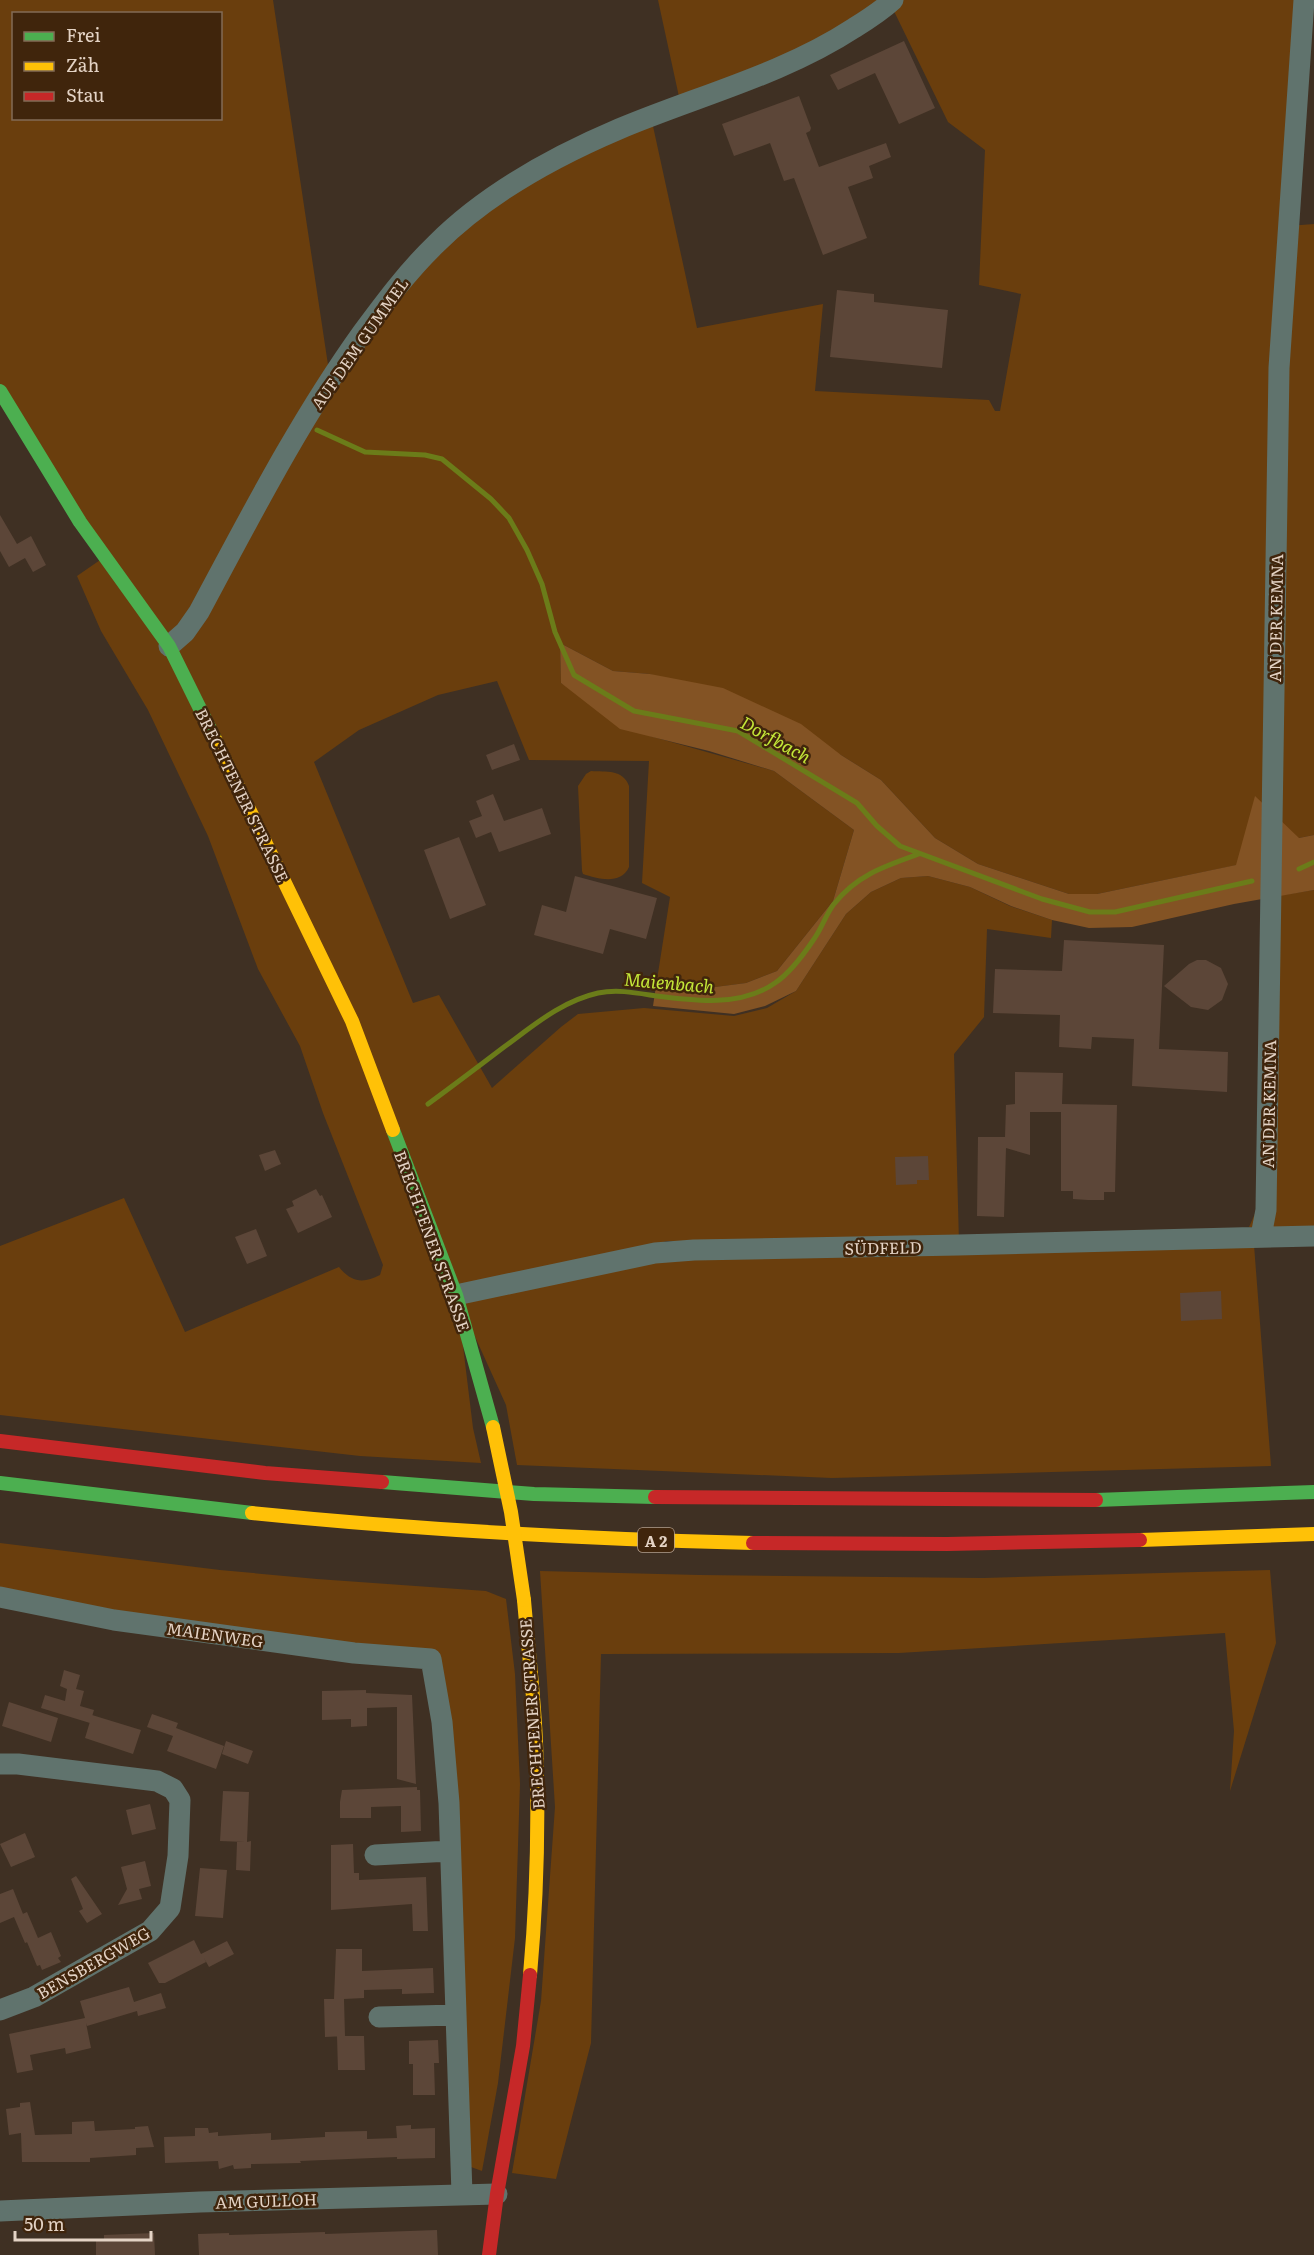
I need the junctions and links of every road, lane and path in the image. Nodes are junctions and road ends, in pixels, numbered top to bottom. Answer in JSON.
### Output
{"nodes":[{"id":1,"x":893,"y":0,"type":"edge"},
{"id":2,"x":1304,"y":0,"type":"edge"},
{"id":3,"x":0,"y":391,"type":"edge"},
{"id":4,"x":169,"y":646,"type":"junction"},
{"id":5,"x":1261,"y":1236,"type":"junction"},
{"id":6,"x":1314,"y":1236,"type":"edge"},
{"id":7,"x":456,"y":1295,"type":"junction"},
{"id":8,"x":0,"y":1441,"type":"edge"},
{"id":9,"x":0,"y":1483,"type":"edge"},
{"id":10,"x":1314,"y":1492,"type":"edge"},
{"id":11,"x":1314,"y":1534,"type":"edge"},
{"id":12,"x":0,"y":1597,"type":"edge"},
{"id":13,"x":0,"y":1764,"type":"edge"},
{"id":14,"x":450,"y":1851,"type":"junction"},
{"id":15,"x":375,"y":1855,"type":"dead end"},
{"id":16,"x":0,"y":2010,"type":"edge"},
{"id":17,"x":456,"y":2015,"type":"junction"},
{"id":18,"x":379,"y":2018,"type":"dead end"},
{"id":19,"x":462,"y":2194,"type":"junction"},
{"id":20,"x":497,"y":2194,"type":"junction"},
{"id":21,"x":0,"y":2211,"type":"edge"},
{"id":22,"x":489,"y":2255,"type":"edge"}],
"edges":[{"from":1,"to":4,"type":"street","name":"AUF DEM GUMMEL"},
{"from":2,"to":5,"type":"street","name":"AN DER KEMNA"},
{"from":3,"to":4,"type":"main road","name":"BRECHTENER STRASSE"},
{"from":4,"to":7,"type":"main road","name":"BRECHTENER STRASSE"},
{"from":5,"to":6,"type":"street","name":"SÜDFELD"},
{"from":5,"to":7,"type":"street","name":"SÜDFELD"},
{"from":7,"to":20,"type":"main road","name":"BRECHTENER STRASSE","bridge":true},
{"from":8,"to":10,"type":"main road"},
{"from":9,"to":11,"type":"main road","number":"A 2"},
{"from":12,"to":14,"type":"street","name":"MAIENWEG"},
{"from":13,"to":16,"type":"street","name":"BENSBERGWEG"},
{"from":14,"to":15,"type":"street"},
{"from":14,"to":17,"type":"street"},
{"from":17,"to":18,"type":"street"},
{"from":17,"to":19,"type":"street"},
{"from":19,"to":20,"type":"street","name":"AM GULLOH"},
{"from":19,"to":21,"type":"street","name":"AM GULLOH"},
{"from":20,"to":22,"type":"main road","name":"BRECHTENER STRASSE"}]}
